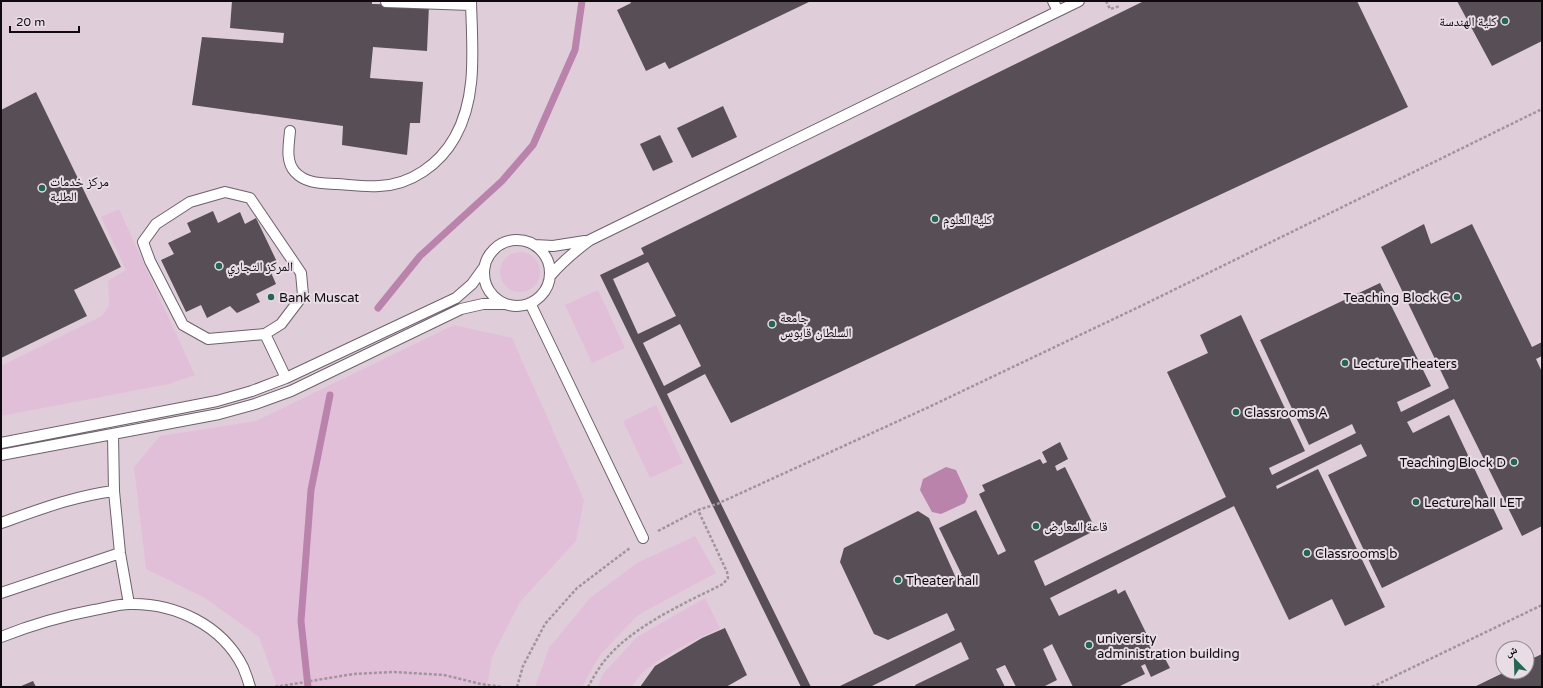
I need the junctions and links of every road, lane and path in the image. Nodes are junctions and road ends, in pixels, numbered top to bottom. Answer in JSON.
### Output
{"nodes":[{"id":1,"x":1053,"y":1,"type":"edge"},
{"id":2,"x":1079,"y":1,"type":"edge"},
{"id":3,"x":1106,"y":1,"type":"edge"},
{"id":4,"x":386,"y":2,"type":"edge"},
{"id":5,"x":471,"y":3,"type":"edge"},
{"id":6,"x":1120,"y":6,"type":"dead end"},
{"id":7,"x":1058,"y":11,"type":"junction"},
{"id":8,"x":1542,"y":109,"type":"edge"},
{"id":9,"x":290,"y":131,"type":"dead end"},
{"id":10,"x":590,"y":240,"type":"junction"},
{"id":11,"x":534,"y":245,"type":"junction"},
{"id":12,"x":485,"y":266,"type":"junction"},
{"id":13,"x":550,"y":276,"type":"junction"},
{"id":14,"x":530,"y":303,"type":"junction"},
{"id":15,"x":505,"y":304,"type":"junction"},
{"id":16,"x":265,"y":334,"type":"junction"},
{"id":17,"x":286,"y":378,"type":"junction"},
{"id":18,"x":113,"y":435,"type":"junction"},
{"id":19,"x":1,"y":443,"type":"edge"},
{"id":20,"x":1,"y":455,"type":"edge"},
{"id":21,"x":114,"y":491,"type":"junction"},
{"id":22,"x":698,"y":510,"type":"junction"},
{"id":23,"x":1,"y":523,"type":"edge"},
{"id":24,"x":643,"y":538,"type":"junction"},
{"id":25,"x":120,"y":553,"type":"junction"},
{"id":26,"x":1,"y":593,"type":"edge"},
{"id":27,"x":129,"y":604,"type":"junction"},
{"id":28,"x":1542,"y":605,"type":"edge"},
{"id":29,"x":1,"y":637,"type":"edge"},
{"id":30,"x":279,"y":686,"type":"edge"},
{"id":31,"x":250,"y":687,"type":"edge"},
{"id":32,"x":275,"y":687,"type":"edge"},
{"id":33,"x":502,"y":687,"type":"edge"},
{"id":34,"x":517,"y":687,"type":"edge"},
{"id":35,"x":588,"y":687,"type":"edge"},
{"id":36,"x":1372,"y":687,"type":"edge"}],
"edges":[{"from":1,"to":7,"type":"lane"},
{"from":2,"to":7,"type":"lane"},
{"from":3,"to":6,"type":"path"},
{"from":4,"to":5,"type":"lane"},
{"from":5,"to":9,"type":"lane"},
{"from":7,"to":10,"type":"lane"},
{"from":8,"to":22,"type":"path"},
{"from":10,"to":11,"type":"lane"},
{"from":10,"to":13,"type":"lane"},
{"from":11,"to":12,"type":"lane"},
{"from":11,"to":13,"type":"lane"},
{"from":12,"to":15,"type":"lane"},
{"from":12,"to":17,"type":"lane"},
{"from":13,"to":14,"type":"lane"},
{"from":14,"to":15,"type":"lane"},
{"from":14,"to":24,"type":"lane"},
{"from":15,"to":18,"type":"lane"},
{"from":16,"to":16,"type":"lane"},
{"from":16,"to":17,"type":"lane"},
{"from":17,"to":19,"type":"lane"},
{"from":18,"to":20,"type":"lane"},
{"from":18,"to":21,"type":"lane"},
{"from":21,"to":23,"type":"lane"},
{"from":21,"to":25,"type":"lane"},
{"from":22,"to":24,"type":"path"},
{"from":22,"to":35,"type":"path"},
{"from":24,"to":34,"type":"path"},
{"from":25,"to":26,"type":"lane"},
{"from":25,"to":27,"type":"lane"},
{"from":27,"to":29,"type":"lane"},
{"from":27,"to":31,"type":"lane"},
{"from":28,"to":36,"type":"path"},
{"from":30,"to":32,"type":"path"},
{"from":30,"to":33,"type":"path"}]}
